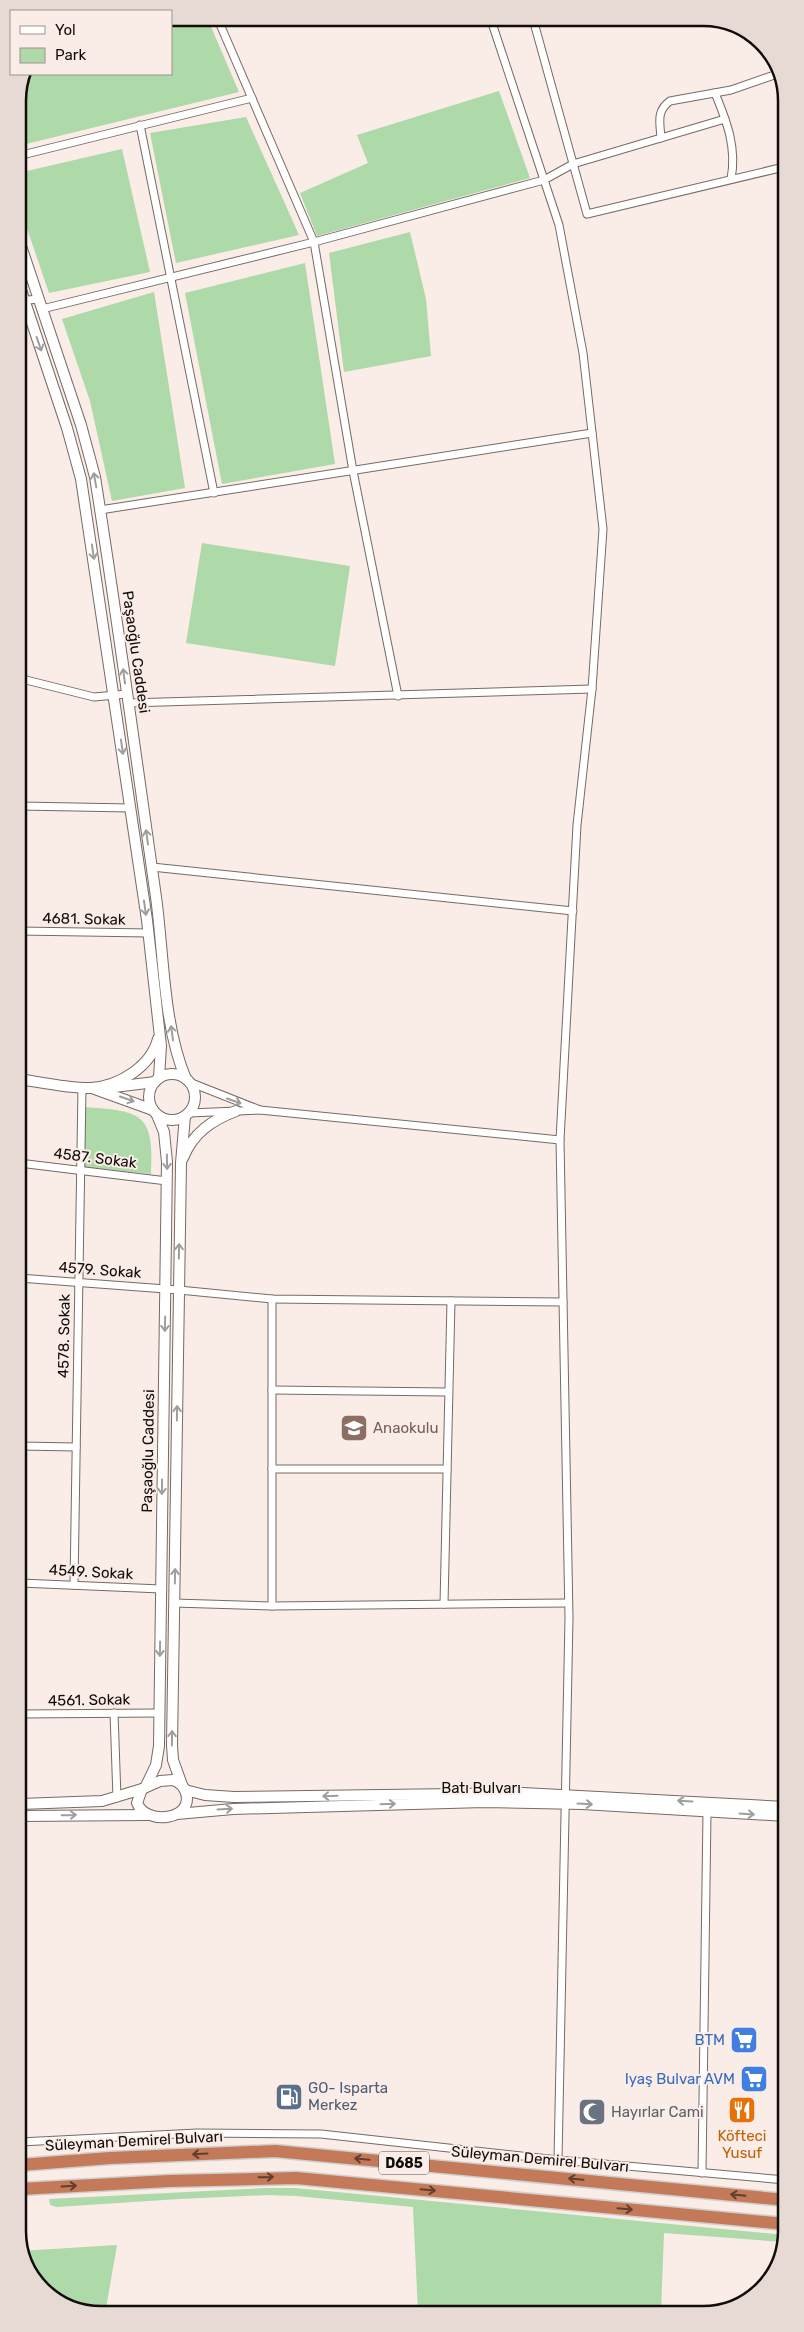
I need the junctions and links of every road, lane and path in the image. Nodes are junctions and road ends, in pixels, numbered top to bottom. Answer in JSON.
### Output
{"nodes":[{"id":1,"x":221,"y":26,"type":"edge"},
{"id":2,"x":493,"y":26,"type":"edge"},
{"id":3,"x":535,"y":26,"type":"edge"},
{"id":4,"x":773,"y":76,"type":"edge"},
{"id":5,"x":715,"y":93,"type":"junction"},
{"id":6,"x":252,"y":98,"type":"junction"},
{"id":7,"x":725,"y":119,"type":"junction"},
{"id":8,"x":140,"y":125,"type":"junction"},
{"id":9,"x":661,"y":138,"type":"junction"},
{"id":10,"x":26,"y":154,"type":"edge"},
{"id":11,"x":573,"y":164,"type":"junction"},
{"id":12,"x":778,"y":168,"type":"edge"},
{"id":13,"x":731,"y":179,"type":"junction"},
{"id":14,"x":544,"y":180,"type":"junction"},
{"id":15,"x":314,"y":242,"type":"junction"},
{"id":16,"x":26,"y":260,"type":"edge"},
{"id":17,"x":171,"y":276,"type":"junction"},
{"id":18,"x":26,"y":302,"type":"edge"},
{"id":19,"x":41,"y":304,"type":"junction"},
{"id":20,"x":26,"y":315,"type":"edge"},
{"id":21,"x":592,"y":433,"type":"junction"},
{"id":22,"x":353,"y":471,"type":"junction"},
{"id":23,"x":214,"y":493,"type":"junction"},
{"id":24,"x":100,"y":510,"type":"junction"},
{"id":25,"x":26,"y":680,"type":"edge"},
{"id":26,"x":592,"y":689,"type":"junction"},
{"id":27,"x":114,"y":696,"type":"junction"},
{"id":28,"x":398,"y":696,"type":"junction"},
{"id":29,"x":127,"y":698,"type":"junction"},
{"id":30,"x":26,"y":806,"type":"edge"},
{"id":31,"x":131,"y":808,"type":"junction"},
{"id":32,"x":152,"y":867,"type":"junction"},
{"id":33,"x":573,"y":911,"type":"junction"},
{"id":34,"x":26,"y":931,"type":"edge"},
{"id":35,"x":149,"y":933,"type":"junction"},
{"id":36,"x":160,"y":1032,"type":"junction"},
{"id":37,"x":26,"y":1080,"type":"edge"},
{"id":38,"x":157,"y":1080,"type":"junction"},
{"id":39,"x":188,"y":1081,"type":"junction"},
{"id":40,"x":87,"y":1088,"type":"junction"},
{"id":41,"x":260,"y":1110,"type":"junction"},
{"id":42,"x":236,"y":1111,"type":"junction"},
{"id":43,"x":155,"y":1112,"type":"junction"},
{"id":44,"x":187,"y":1115,"type":"junction"},
{"id":45,"x":560,"y":1140,"type":"junction"},
{"id":46,"x":181,"y":1163,"type":"junction"},
{"id":47,"x":26,"y":1164,"type":"edge"},
{"id":48,"x":81,"y":1170,"type":"junction"},
{"id":49,"x":167,"y":1181,"type":"junction"},
{"id":50,"x":26,"y":1278,"type":"edge"},
{"id":51,"x":79,"y":1282,"type":"junction"},
{"id":52,"x":165,"y":1288,"type":"junction"},
{"id":53,"x":179,"y":1290,"type":"junction"},
{"id":54,"x":272,"y":1299,"type":"junction"},
{"id":55,"x":451,"y":1301,"type":"junction"},
{"id":56,"x":563,"y":1302,"type":"junction"},
{"id":57,"x":272,"y":1390,"type":"junction"},
{"id":58,"x":448,"y":1392,"type":"junction"},
{"id":59,"x":26,"y":1446,"type":"edge"},
{"id":60,"x":76,"y":1447,"type":"junction"},
{"id":61,"x":272,"y":1469,"type":"junction"},
{"id":62,"x":447,"y":1469,"type":"junction"},
{"id":63,"x":26,"y":1582,"type":"edge"},
{"id":64,"x":74,"y":1585,"type":"junction"},
{"id":65,"x":161,"y":1589,"type":"junction"},
{"id":66,"x":174,"y":1603,"type":"junction"},
{"id":67,"x":568,"y":1603,"type":"junction"},
{"id":68,"x":444,"y":1604,"type":"junction"},
{"id":69,"x":272,"y":1606,"type":"junction"},
{"id":70,"x":114,"y":1713,"type":"junction"},
{"id":71,"x":159,"y":1713,"type":"junction"},
{"id":72,"x":26,"y":1714,"type":"edge"},
{"id":73,"x":184,"y":1787,"type":"junction"},
{"id":74,"x":144,"y":1788,"type":"junction"},
{"id":75,"x":116,"y":1798,"type":"junction"},
{"id":76,"x":564,"y":1799,"type":"junction"},
{"id":77,"x":26,"y":1804,"type":"edge"},
{"id":78,"x":778,"y":1807,"type":"edge"},
{"id":79,"x":707,"y":1812,"type":"junction"},
{"id":80,"x":177,"y":1814,"type":"junction"},
{"id":81,"x":147,"y":1815,"type":"junction"},
{"id":82,"x":26,"y":1816,"type":"edge"},
{"id":83,"x":778,"y":1816,"type":"edge"},
{"id":84,"x":26,"y":2142,"type":"edge"},
{"id":85,"x":558,"y":2160,"type":"junction"},
{"id":86,"x":26,"y":2164,"type":"edge"},
{"id":87,"x":702,"y":2173,"type":"junction"},
{"id":88,"x":778,"y":2179,"type":"edge"},
{"id":89,"x":26,"y":2189,"type":"edge"},
{"id":90,"x":778,"y":2199,"type":"edge"},
{"id":91,"x":778,"y":2223,"type":"edge"}],
"edges":[{"from":1,"to":6,"type":"street"},
{"from":2,"to":14,"type":"street"},
{"from":3,"to":11,"type":"street"},
{"from":4,"to":5,"type":"street"},
{"from":5,"to":7,"type":"street"},
{"from":5,"to":9,"type":"street"},
{"from":6,"to":8,"type":"street"},
{"from":6,"to":15,"type":"street"},
{"from":7,"to":9,"type":"street"},
{"from":7,"to":13,"type":"street"},
{"from":8,"to":10,"type":"street"},
{"from":8,"to":17,"type":"street"},
{"from":9,"to":11,"type":"street"},
{"from":11,"to":13,"type":"street"},
{"from":11,"to":14,"type":"street"},
{"from":12,"to":13,"type":"street"},
{"from":14,"to":15,"type":"street"},
{"from":14,"to":21,"type":"street"},
{"from":15,"to":17,"type":"street"},
{"from":15,"to":22,"type":"street"},
{"from":16,"to":19,"type":"street","name":"Paşaoğlu Caddesi"},
{"from":17,"to":19,"type":"street"},
{"from":17,"to":23,"type":"street"},
{"from":18,"to":19,"type":"street"},
{"from":24,"to":19,"type":"street","name":"Paşaoğlu Caddesi","one_way":true},
{"from":20,"to":27,"type":"street","name":"Paşaoğlu Caddesi","one_way":true},
{"from":21,"to":22,"type":"street"},
{"from":21,"to":26,"type":"street"},
{"from":22,"to":23,"type":"street"},
{"from":22,"to":28,"type":"street"},
{"from":23,"to":24,"type":"street"},
{"from":29,"to":24,"type":"street","name":"Paşaoğlu Caddesi","one_way":true},
{"from":25,"to":27,"type":"street"},
{"from":26,"to":28,"type":"street"},
{"from":26,"to":33,"type":"street"},
{"from":27,"to":29,"type":"street"},
{"from":27,"to":31,"type":"street","name":"Paşaoğlu Caddesi","one_way":true},
{"from":28,"to":29,"type":"street"},
{"from":32,"to":29,"type":"street","name":"Paşaoğlu Caddesi","one_way":true},
{"from":30,"to":31,"type":"street"},
{"from":31,"to":35,"type":"street","name":"Paşaoğlu Caddesi","one_way":true},
{"from":32,"to":33,"type":"street"},
{"from":39,"to":32,"type":"street","name":"Paşaoğlu Caddesi","one_way":true},
{"from":33,"to":45,"type":"street"},
{"from":34,"to":35,"type":"street","name":"4681. Sokak"},
{"from":35,"to":36,"type":"street","name":"Paşaoğlu Caddesi"},
{"from":36,"to":38,"type":"street","name":"Paşaoğlu Caddesi"},
{"from":36,"to":40,"type":"street"},
{"from":37,"to":40,"type":"street"},
{"from":38,"to":39,"type":"street"},
{"from":38,"to":40,"type":"street"},
{"from":38,"to":43,"type":"street"},
{"from":39,"to":41,"type":"street","one_way":true},
{"from":39,"to":44,"type":"street"},
{"from":40,"to":43,"type":"street","one_way":true},
{"from":40,"to":48,"type":"street","name":"4578. Sokak"},
{"from":41,"to":42,"type":"street"},
{"from":41,"to":45,"type":"street"},
{"from":42,"to":44,"type":"street"},
{"from":42,"to":46,"type":"street"},
{"from":43,"to":44,"type":"street"},
{"from":43,"to":49,"type":"street","name":"Paşaoğlu Caddesi","one_way":true},
{"from":44,"to":46,"type":"street","name":"Paşaoğlu Caddesi"},
{"from":45,"to":56,"type":"street"},
{"from":53,"to":46,"type":"street","name":"Paşaoğlu Caddesi","one_way":true},
{"from":47,"to":48,"type":"street","name":"4587. Sokak"},
{"from":48,"to":49,"type":"street","name":"4587. Sokak"},
{"from":48,"to":51,"type":"street","name":"4578. Sokak"},
{"from":49,"to":52,"type":"street","name":"Paşaoğlu Caddesi"},
{"from":50,"to":51,"type":"street","name":"4579. Sokak"},
{"from":51,"to":52,"type":"street","name":"4579. Sokak"},
{"from":51,"to":60,"type":"street","name":"4578. Sokak"},
{"from":52,"to":53,"type":"street","name":"4579. Sokak"},
{"from":52,"to":65,"type":"street","name":"Paşaoğlu Caddesi","one_way":true},
{"from":53,"to":54,"type":"street","name":"4579. Sokak"},
{"from":66,"to":53,"type":"street","name":"Paşaoğlu Caddesi","one_way":true},
{"from":54,"to":55,"type":"street","name":"4579. Sokak"},
{"from":54,"to":57,"type":"street"},
{"from":55,"to":56,"type":"street","name":"4579. Sokak"},
{"from":55,"to":58,"type":"street"},
{"from":56,"to":67,"type":"street"},
{"from":57,"to":58,"type":"street"},
{"from":57,"to":61,"type":"street"},
{"from":58,"to":62,"type":"street"},
{"from":59,"to":60,"type":"street"},
{"from":60,"to":64,"type":"street","name":"4578. Sokak"},
{"from":61,"to":62,"type":"street"},
{"from":61,"to":69,"type":"street"},
{"from":62,"to":68,"type":"street"},
{"from":63,"to":64,"type":"street","name":"4549. Sokak"},
{"from":64,"to":65,"type":"street","name":"4549. Sokak"},
{"from":65,"to":71,"type":"street","name":"Paşaoğlu Caddesi","one_way":true},
{"from":66,"to":69,"type":"street"},
{"from":73,"to":66,"type":"street","name":"Paşaoğlu Caddesi","one_way":true},
{"from":67,"to":68,"type":"street"},
{"from":67,"to":76,"type":"street"},
{"from":68,"to":69,"type":"street"},
{"from":70,"to":71,"type":"street","name":"4561. Sokak"},
{"from":70,"to":72,"type":"street","name":"4561. Sokak"},
{"from":70,"to":75,"type":"street"},
{"from":71,"to":74,"type":"street","name":"Paşaoğlu Caddesi"},
{"from":73,"to":74,"type":"street"},
{"from":76,"to":73,"type":"street","name":"Batı Bulvarı","one_way":true},
{"from":73,"to":80,"type":"street"},
{"from":74,"to":75,"type":"street"},
{"from":74,"to":81,"type":"street"},
{"from":75,"to":77,"type":"street"},
{"from":78,"to":76,"type":"street","name":"Batı Bulvarı","one_way":true},
{"from":76,"to":79,"type":"street","name":"Batı Bulvarı","one_way":true},
{"from":80,"to":76,"type":"street","name":"Batı Bulvarı","one_way":true},
{"from":76,"to":85,"type":"street"},
{"from":79,"to":83,"type":"street","name":"Batı Bulvarı","one_way":true},
{"from":79,"to":87,"type":"street"},
{"from":80,"to":81,"type":"street"},
{"from":82,"to":81,"type":"street","one_way":true},
{"from":84,"to":85,"type":"street"},
{"from":85,"to":87,"type":"street"},
{"from":90,"to":86,"type":"highway","name":"Süleyman Demirel Bulvarı","number":"D685","one_way":true},
{"from":87,"to":88,"type":"street"},
{"from":89,"to":91,"type":"highway","number":"D685","one_way":true}]}
